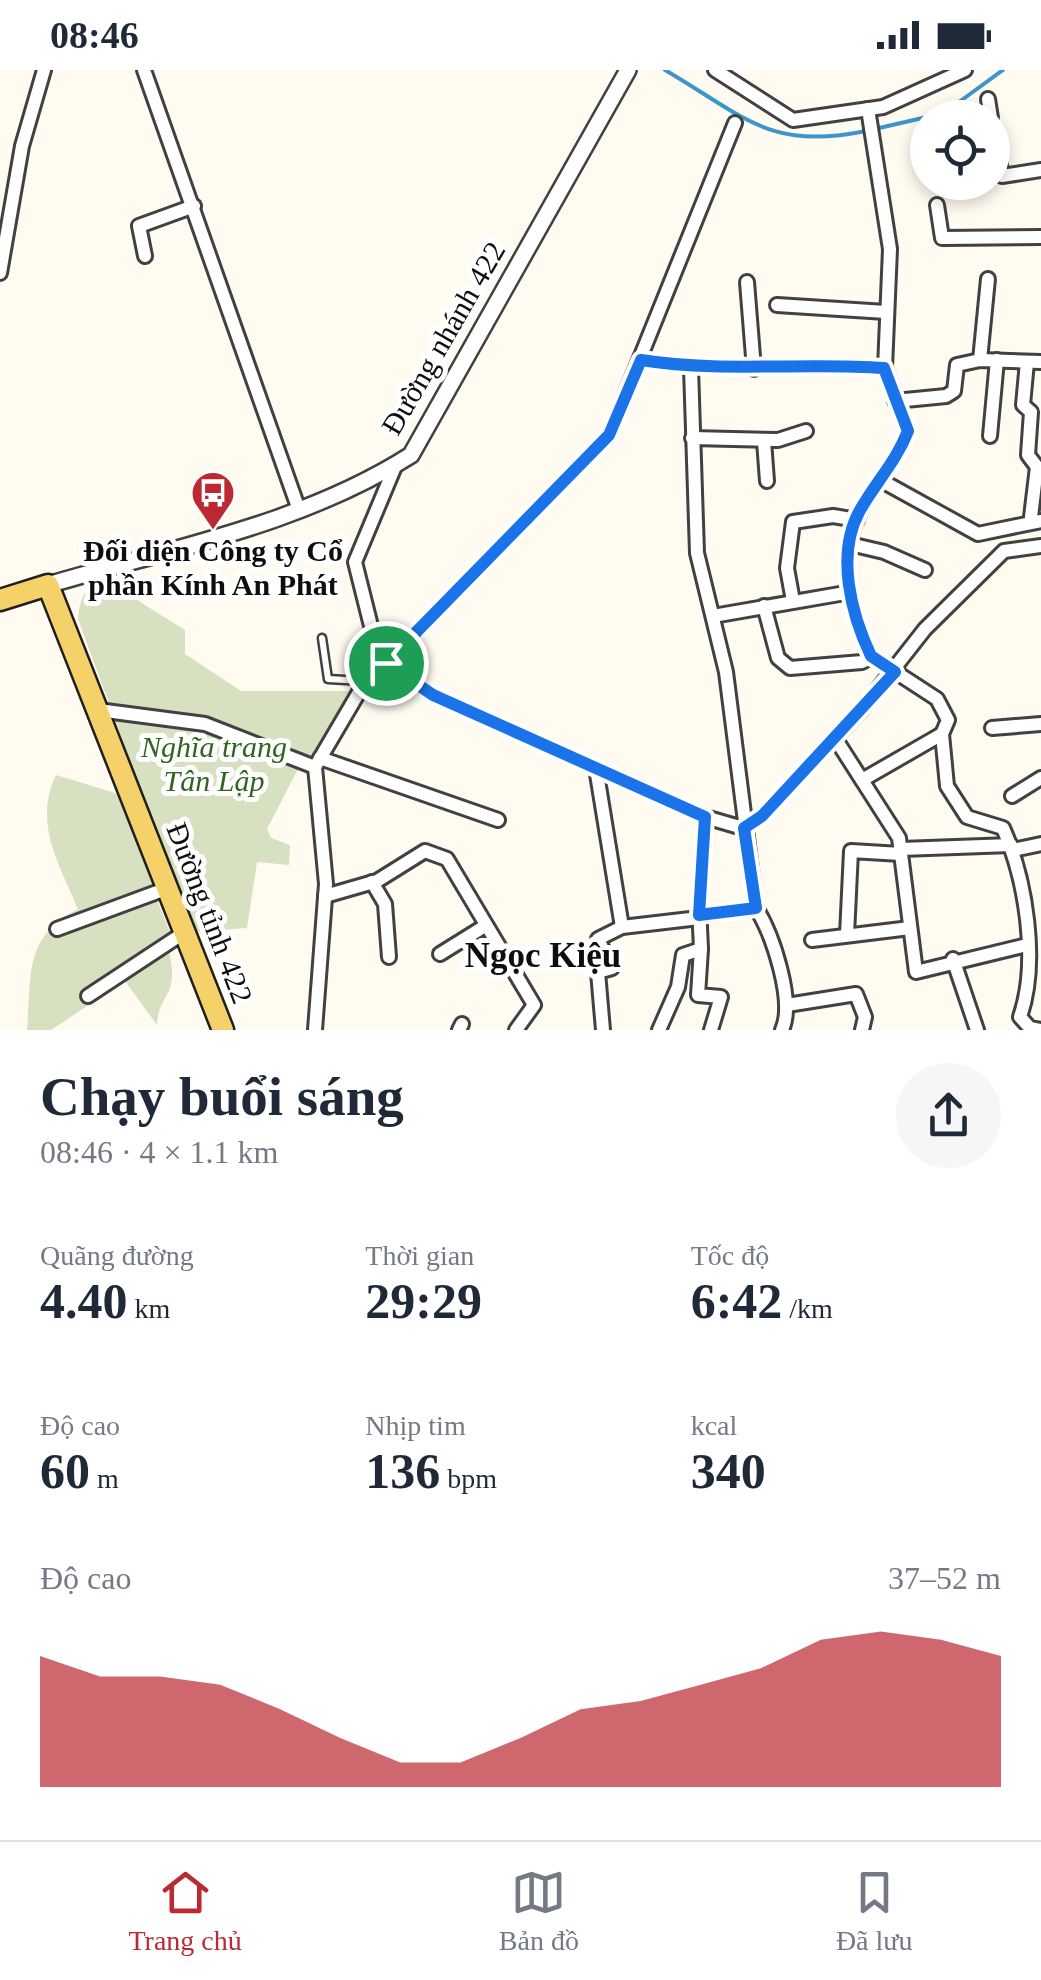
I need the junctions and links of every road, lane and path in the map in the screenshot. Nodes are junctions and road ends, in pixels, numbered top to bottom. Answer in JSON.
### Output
{"nodes":[{"id":1,"x":44,"y":70,"type":"edge"},
{"id":2,"x":144,"y":70,"type":"edge"},
{"id":3,"x":628,"y":70,"type":"edge"},
{"id":4,"x":716,"y":70,"type":"edge"},
{"id":5,"x":965,"y":70,"type":"edge"},
{"id":6,"x":868,"y":110,"type":"junction"},
{"id":7,"x":735,"y":124,"type":"dead end"},
{"id":8,"x":1041,"y":170,"type":"edge"},
{"id":9,"x":1010,"y":175,"type":"edge"},
{"id":10,"x":936,"y":205,"type":"dead end"},
{"id":11,"x":194,"y":206,"type":"junction"},
{"id":12,"x":1041,"y":237,"type":"edge"},
{"id":13,"x":146,"y":256,"type":"dead end"},
{"id":14,"x":0,"y":272,"type":"edge"},
{"id":15,"x":988,"y":280,"type":"dead end"},
{"id":16,"x":747,"y":282,"type":"dead end"},
{"id":17,"x":778,"y":304,"type":"dead end"},
{"id":18,"x":886,"y":312,"type":"junction"},
{"id":19,"x":641,"y":360,"type":"junction"},
{"id":20,"x":980,"y":360,"type":"junction"},
{"id":21,"x":997,"y":360,"type":"junction"},
{"id":22,"x":1034,"y":362,"type":"edge"},
{"id":23,"x":691,"y":368,"type":"junction"},
{"id":24,"x":884,"y":368,"type":"junction"},
{"id":25,"x":754,"y":369,"type":"junction"},
{"id":26,"x":896,"y":401,"type":"junction"},
{"id":27,"x":806,"y":431,"type":"dead end"},
{"id":28,"x":990,"y":436,"type":"dead end"},
{"id":29,"x":692,"y":438,"type":"junction"},
{"id":30,"x":764,"y":440,"type":"junction"},
{"id":31,"x":396,"y":464,"type":"junction"},
{"id":32,"x":882,"y":480,"type":"junction"},
{"id":33,"x":767,"y":481,"type":"dead end"},
{"id":34,"x":299,"y":510,"type":"junction"},
{"id":35,"x":1036,"y":519,"type":"edge"},
{"id":36,"x":856,"y":520,"type":"junction"},
{"id":37,"x":850,"y":544,"type":"junction"},
{"id":38,"x":1041,"y":546,"type":"edge"},
{"id":39,"x":925,"y":570,"type":"dead end"},
{"id":40,"x":48,"y":585,"type":"junction"},
{"id":41,"x":851,"y":592,"type":"junction"},
{"id":42,"x":0,"y":600,"type":"edge"},
{"id":43,"x":794,"y":601,"type":"junction"},
{"id":44,"x":764,"y":606,"type":"junction"},
{"id":45,"x":712,"y":616,"type":"junction"},
{"id":46,"x":322,"y":638,"type":"dead end"},
{"id":47,"x":871,"y":656,"type":"junction"},
{"id":48,"x":383,"y":660,"type":"junction"},
{"id":49,"x":895,"y":672,"type":"junction"},
{"id":50,"x":365,"y":681,"type":"junction"},
{"id":51,"x":98,"y":710,"type":"junction"},
{"id":52,"x":1041,"y":724,"type":"edge"},
{"id":53,"x":992,"y":728,"type":"dead end"},
{"id":54,"x":942,"y":734,"type":"junction"},
{"id":55,"x":835,"y":738,"type":"junction"},
{"id":56,"x":318,"y":762,"type":"junction"},
{"id":57,"x":596,"y":768,"type":"junction"},
{"id":58,"x":1041,"y":778,"type":"edge"},
{"id":59,"x":862,"y":780,"type":"junction"},
{"id":60,"x":1012,"y":796,"type":"dead end"},
{"id":61,"x":705,"y":817,"type":"junction"},
{"id":62,"x":498,"y":820,"type":"dead end"},
{"id":63,"x":744,"y":828,"type":"junction"},
{"id":64,"x":1041,"y":844,"type":"edge"},
{"id":65,"x":1012,"y":847,"type":"junction"},
{"id":66,"x":901,"y":852,"type":"junction"},
{"id":67,"x":372,"y":882,"type":"junction"},
{"id":68,"x":168,"y":888,"type":"junction"},
{"id":69,"x":325,"y":896,"type":"junction"},
{"id":70,"x":756,"y":908,"type":"junction"},
{"id":71,"x":699,"y":917,"type":"junction"},
{"id":72,"x":485,"y":926,"type":"junction"},
{"id":73,"x":622,"y":927,"type":"junction"},
{"id":74,"x":910,"y":928,"type":"junction"},
{"id":75,"x":56,"y":929,"type":"dead end"},
{"id":76,"x":186,"y":932,"type":"junction"},
{"id":77,"x":848,"y":935,"type":"junction"},
{"id":78,"x":812,"y":940,"type":"dead end"},
{"id":79,"x":1027,"y":945,"type":"junction"},
{"id":80,"x":701,"y":948,"type":"junction"},
{"id":81,"x":440,"y":954,"type":"dead end"},
{"id":82,"x":389,"y":957,"type":"dead end"},
{"id":83,"x":954,"y":960,"type":"junction"},
{"id":84,"x":88,"y":996,"type":"dead end"},
{"id":85,"x":787,"y":1005,"type":"junction"},
{"id":86,"x":867,"y":1027,"type":"edge"},
{"id":87,"x":224,"y":1030,"type":"edge"},
{"id":88,"x":315,"y":1030,"type":"edge"},
{"id":89,"x":516,"y":1030,"type":"edge"},
{"id":90,"x":603,"y":1030,"type":"edge"},
{"id":91,"x":659,"y":1030,"type":"edge"},
{"id":92,"x":711,"y":1030,"type":"edge"},
{"id":93,"x":782,"y":1030,"type":"edge"},
{"id":94,"x":976,"y":1030,"type":"edge"},
{"id":95,"x":1030,"y":1030,"type":"edge"}],
"edges":[{"from":1,"to":14,"type":"street"},
{"from":2,"to":11,"type":"street"},
{"from":3,"to":31,"type":"street","name":"Đường nhánh 422"},
{"from":4,"to":6,"type":"street"},
{"from":5,"to":6,"type":"street"},
{"from":6,"to":18,"type":"street"},
{"from":7,"to":19,"type":"street"},
{"from":8,"to":9,"type":"street"},
{"from":10,"to":12,"type":"street"},
{"from":11,"to":13,"type":"street"},
{"from":11,"to":34,"type":"street"},
{"from":15,"to":20,"type":"street"},
{"from":16,"to":25,"type":"street"},
{"from":17,"to":18,"type":"street"},
{"from":18,"to":24,"type":"street"},
{"from":19,"to":23,"type":"street"},
{"from":19,"to":48,"type":"street"},
{"from":20,"to":21,"type":"street"},
{"from":20,"to":26,"type":"street"},
{"from":21,"to":22,"type":"street"},
{"from":21,"to":28,"type":"street"},
{"from":22,"to":35,"type":"street"},
{"from":23,"to":25,"type":"street"},
{"from":23,"to":29,"type":"street"},
{"from":24,"to":25,"type":"street"},
{"from":24,"to":26,"type":"street"},
{"from":26,"to":32,"type":"street"},
{"from":27,"to":30,"type":"street"},
{"from":29,"to":30,"type":"street"},
{"from":29,"to":45,"type":"street"},
{"from":30,"to":33,"type":"street"},
{"from":31,"to":34,"type":"street","name":"Đường nhánh 422"},
{"from":31,"to":48,"type":"street"},
{"from":32,"to":35,"type":"street"},
{"from":32,"to":36,"type":"street"},
{"from":34,"to":40,"type":"street","name":"Đường nhánh 422"},
{"from":36,"to":37,"type":"street"},
{"from":36,"to":43,"type":"street"},
{"from":37,"to":39,"type":"street"},
{"from":37,"to":41,"type":"street"},
{"from":38,"to":49,"type":"street"},
{"from":40,"to":42,"type":"main road"},
{"from":40,"to":51,"type":"main road","name":"Đường tỉnh 422"},
{"from":41,"to":43,"type":"street"},
{"from":41,"to":47,"type":"street"},
{"from":43,"to":44,"type":"street"},
{"from":44,"to":45,"type":"street"},
{"from":44,"to":47,"type":"street"},
{"from":45,"to":63,"type":"street"},
{"from":46,"to":50,"type":"lane"},
{"from":47,"to":49,"type":"street"},
{"from":48,"to":50,"type":"street"},
{"from":48,"to":57,"type":"street"},
{"from":49,"to":54,"type":"street"},
{"from":49,"to":55,"type":"street"},
{"from":50,"to":56,"type":"street"},
{"from":51,"to":56,"type":"street"},
{"from":51,"to":68,"type":"main road","name":"Đường tỉnh 422"},
{"from":52,"to":53,"type":"street"},
{"from":54,"to":59,"type":"street"},
{"from":54,"to":65,"type":"street"},
{"from":55,"to":59,"type":"street"},
{"from":55,"to":63,"type":"street"},
{"from":56,"to":62,"type":"street"},
{"from":56,"to":69,"type":"street"},
{"from":57,"to":61,"type":"street"},
{"from":57,"to":73,"type":"street"},
{"from":58,"to":60,"type":"street"},
{"from":59,"to":66,"type":"street"},
{"from":61,"to":63,"type":"street"},
{"from":61,"to":71,"type":"street"},
{"from":63,"to":70,"type":"street"},
{"from":64,"to":65,"type":"street"},
{"from":65,"to":66,"type":"street"},
{"from":65,"to":79,"type":"street"},
{"from":66,"to":74,"type":"street"},
{"from":66,"to":77,"type":"street"},
{"from":67,"to":69,"type":"street"},
{"from":67,"to":72,"type":"street"},
{"from":67,"to":82,"type":"street"},
{"from":68,"to":75,"type":"street"},
{"from":68,"to":76,"type":"main road","name":"Đường tỉnh 422"},
{"from":69,"to":88,"type":"street"},
{"from":70,"to":71,"type":"street"},
{"from":70,"to":85,"type":"street"},
{"from":71,"to":73,"type":"street"},
{"from":71,"to":80,"type":"street"},
{"from":72,"to":81,"type":"street"},
{"from":72,"to":89,"type":"street"},
{"from":73,"to":90,"type":"street"},
{"from":74,"to":77,"type":"street"},
{"from":74,"to":83,"type":"street"},
{"from":76,"to":84,"type":"street"},
{"from":76,"to":87,"type":"main road","name":"Đường tỉnh 422"},
{"from":77,"to":78,"type":"street"},
{"from":79,"to":83,"type":"street"},
{"from":79,"to":95,"type":"street"},
{"from":80,"to":91,"type":"street"},
{"from":80,"to":92,"type":"street"},
{"from":83,"to":94,"type":"street"},
{"from":85,"to":86,"type":"street"},
{"from":85,"to":93,"type":"street"}]}
